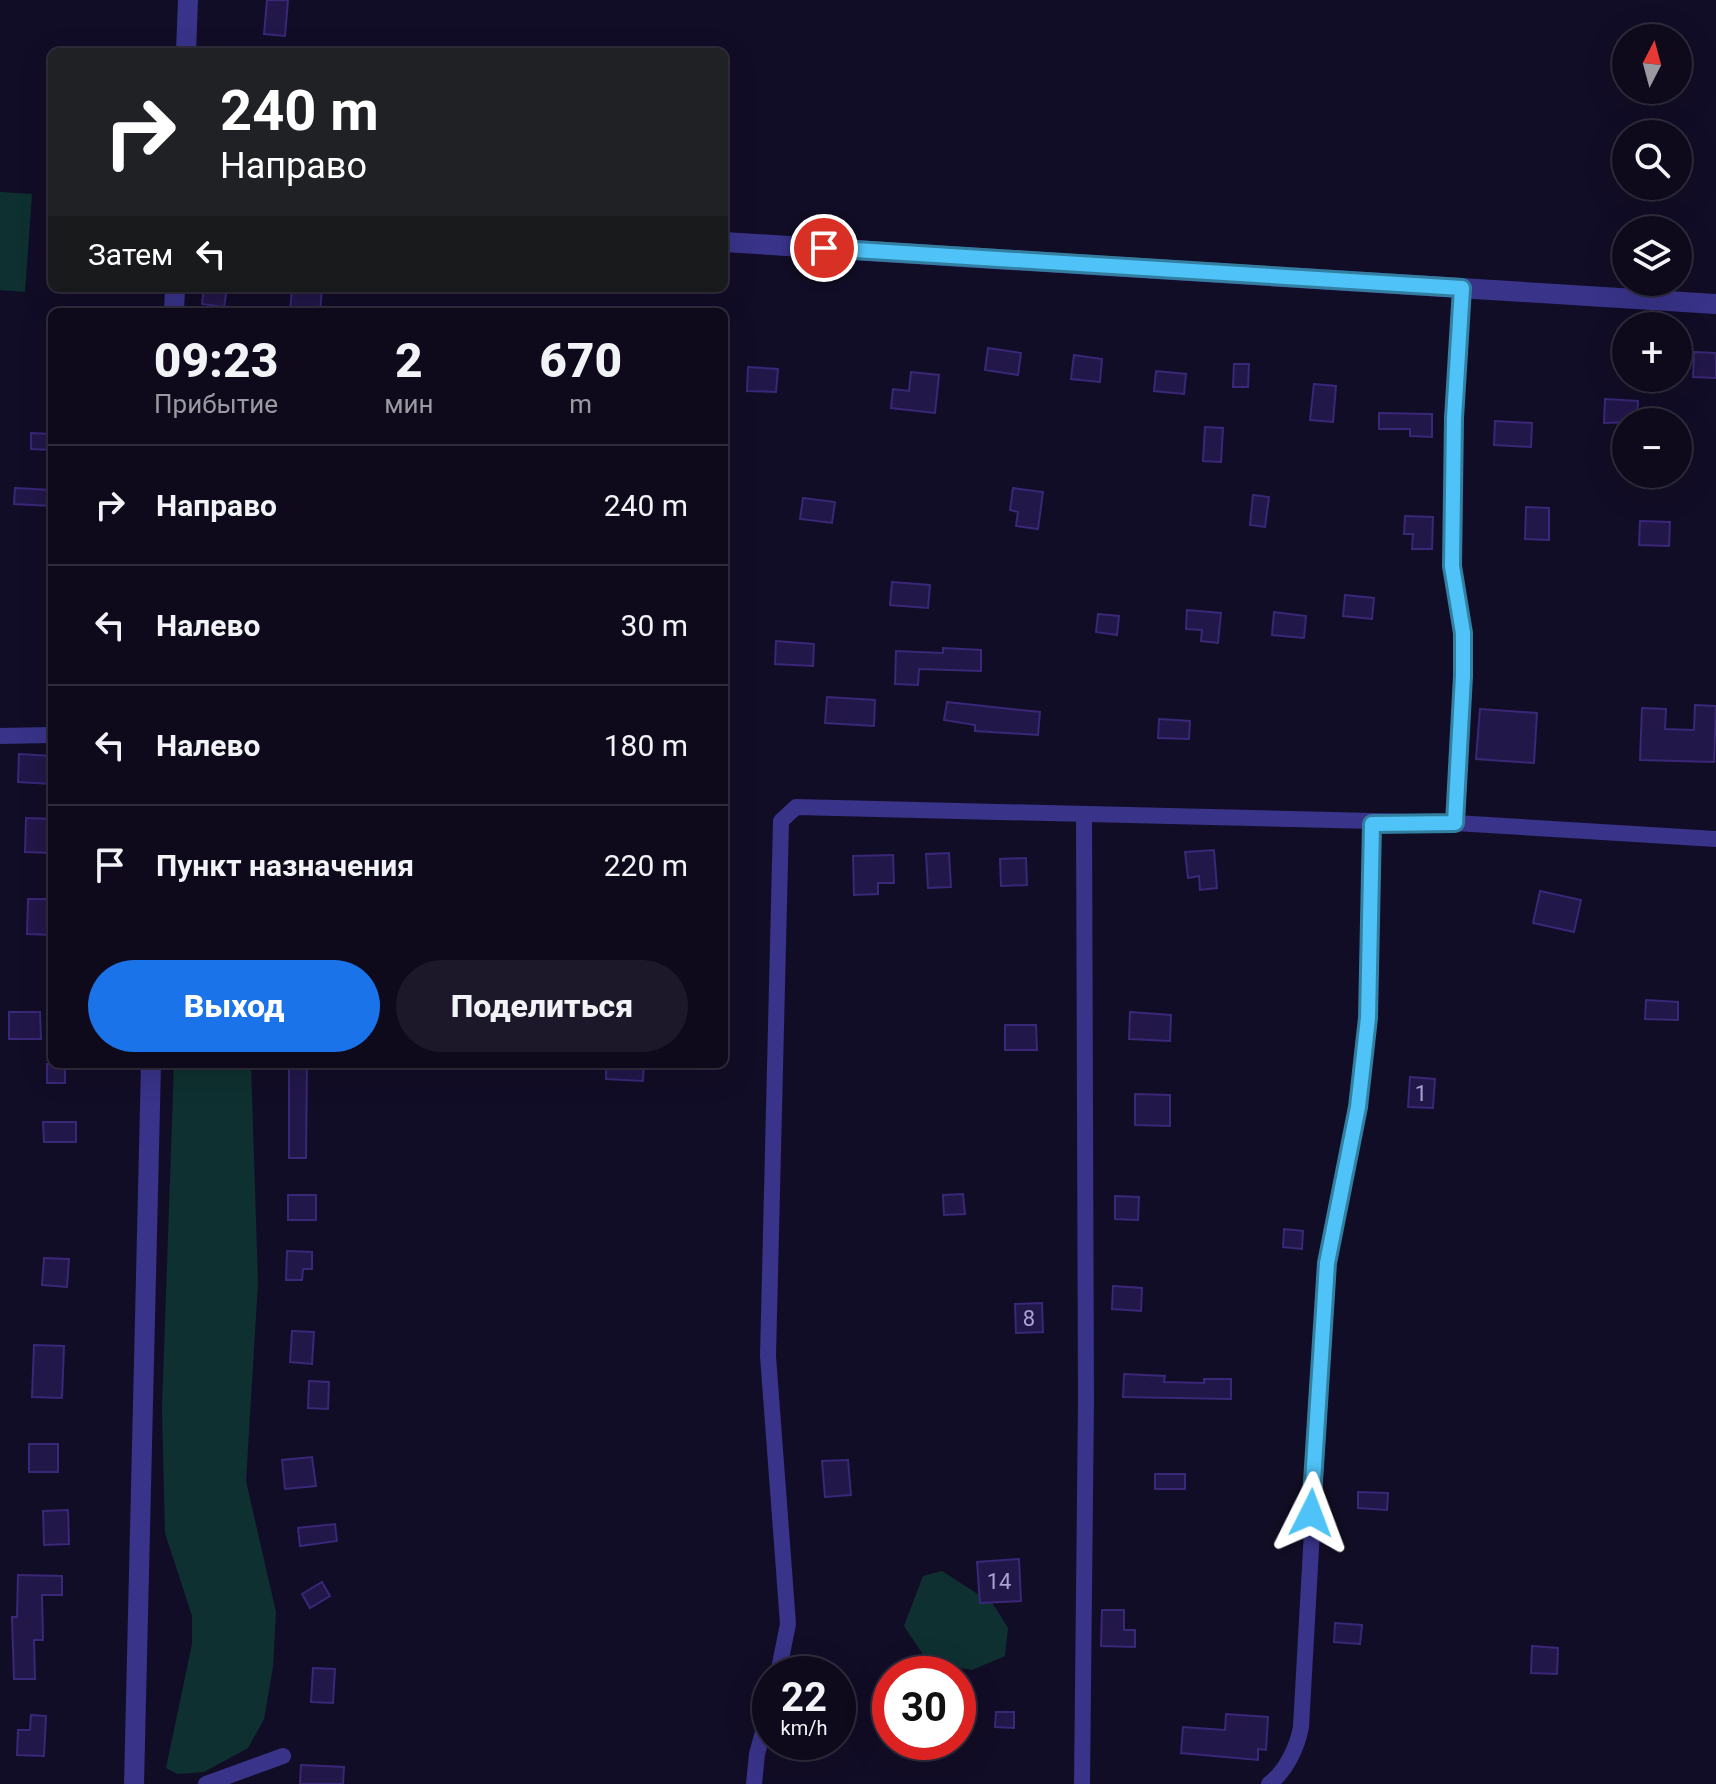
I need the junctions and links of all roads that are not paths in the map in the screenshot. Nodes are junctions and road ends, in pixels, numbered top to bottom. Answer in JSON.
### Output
{"nodes":[{"id":1,"x":188,"y":0,"type":"edge"},
{"id":2,"x":186,"y":48,"type":"edge"},
{"id":3,"x":728,"y":242,"type":"edge"},
{"id":4,"x":1462,"y":288,"type":"junction"},
{"id":5,"x":1716,"y":304,"type":"edge"},
{"id":6,"x":48,"y":735,"type":"edge"},
{"id":7,"x":0,"y":736,"type":"edge"},
{"id":8,"x":1084,"y":814,"type":"junction"},
{"id":9,"x":1455,"y":823,"type":"junction"},
{"id":10,"x":1372,"y":824,"type":"junction"},
{"id":11,"x":1716,"y":839,"type":"edge"},
{"id":12,"x":151,"y":1068,"type":"edge"},
{"id":13,"x":782,"y":1656,"type":"edge"},
{"id":14,"x":283,"y":1756,"type":"dead end"},
{"id":15,"x":756,"y":1760,"type":"edge"},
{"id":16,"x":134,"y":1784,"type":"edge"},
{"id":17,"x":206,"y":1784,"type":"edge"},
{"id":18,"x":754,"y":1784,"type":"edge"},
{"id":19,"x":1082,"y":1784,"type":"edge"},
{"id":20,"x":1269,"y":1784,"type":"edge"}],
"edges":[{"from":1,"to":2,"type":"street"},
{"from":3,"to":4,"type":"street"},
{"from":4,"to":5,"type":"street"},
{"from":4,"to":9,"type":"street"},
{"from":6,"to":7,"type":"street"},
{"from":8,"to":10,"type":"street"},
{"from":8,"to":13,"type":"street"},
{"from":8,"to":19,"type":"street"},
{"from":9,"to":10,"type":"street"},
{"from":9,"to":11,"type":"street"},
{"from":10,"to":20,"type":"street"},
{"from":12,"to":16,"type":"street"},
{"from":14,"to":17,"type":"street"},
{"from":15,"to":18,"type":"street"}]}
